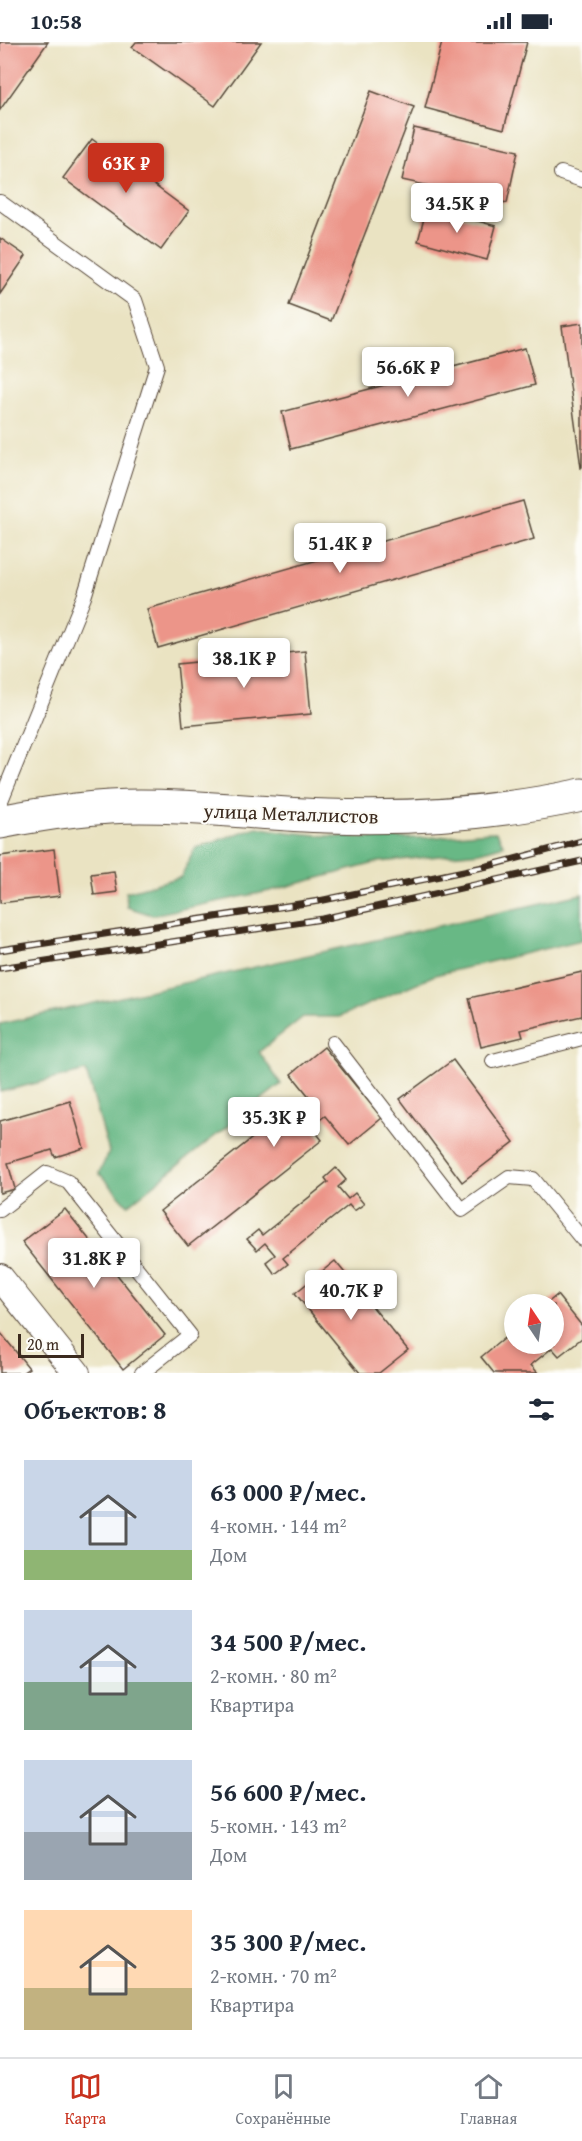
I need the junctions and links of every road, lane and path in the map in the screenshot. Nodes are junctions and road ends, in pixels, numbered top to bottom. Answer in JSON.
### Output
{"nodes":[{"id":1,"x":561,"y":173,"type":"dead end"},
{"id":2,"x":582,"y":180,"type":"edge"},
{"id":3,"x":0,"y":202,"type":"edge"},
{"id":4,"x":582,"y":795,"type":"edge"},
{"id":5,"x":0,"y":803,"type":"edge"},
{"id":6,"x":0,"y":822,"type":"edge"},
{"id":7,"x":582,"y":1038,"type":"edge"},
{"id":8,"x":333,"y":1043,"type":"dead end"},
{"id":9,"x":493,"y":1061,"type":"dead end"},
{"id":10,"x":0,"y":1210,"type":"edge"},
{"id":11,"x":582,"y":1239,"type":"edge"},
{"id":12,"x":0,"y":1277,"type":"edge"},
{"id":13,"x":77,"y":1373,"type":"edge"},
{"id":14,"x":142,"y":1373,"type":"edge"}],
"edges":[{"from":1,"to":2,"type":"lane"},
{"from":3,"to":5,"type":"lane"},
{"from":4,"to":6,"type":"main road","name":"улица Металлистов"},
{"from":7,"to":9,"type":"lane"},
{"from":8,"to":11,"type":"lane"},
{"from":10,"to":14,"type":"lane"},
{"from":12,"to":13,"type":"street"}]}
